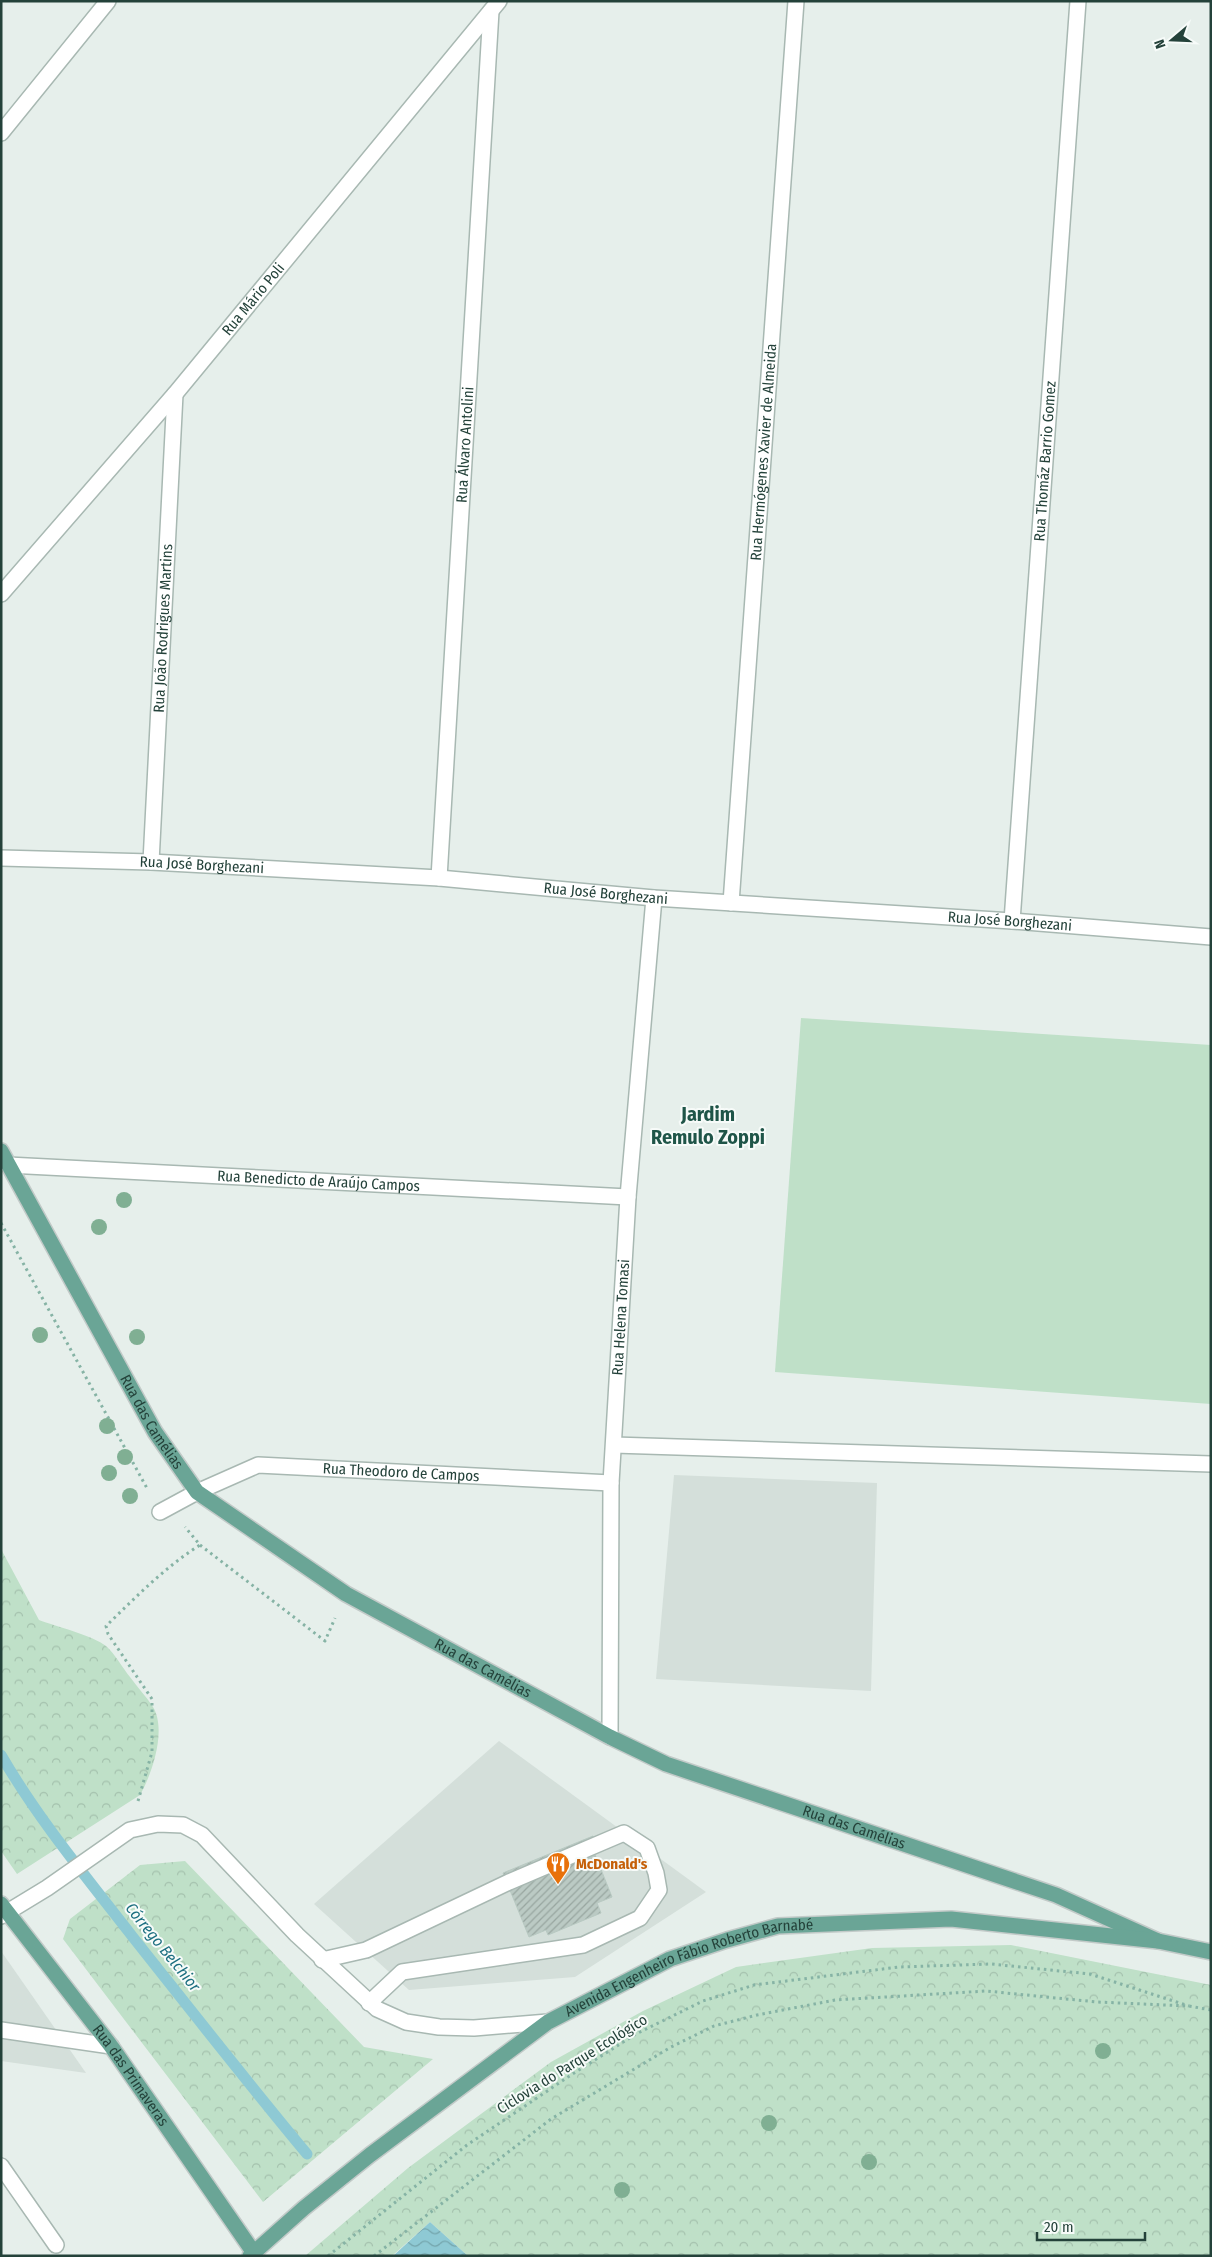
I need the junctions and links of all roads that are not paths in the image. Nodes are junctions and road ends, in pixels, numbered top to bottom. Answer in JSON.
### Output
{"nodes":[{"id":1,"x":108,"y":1,"type":"edge"},
{"id":2,"x":796,"y":1,"type":"edge"},
{"id":3,"x":1078,"y":1,"type":"edge"},
{"id":4,"x":495,"y":6,"type":"edge"},
{"id":5,"x":1,"y":133,"type":"edge"},
{"id":6,"x":175,"y":394,"type":"junction"},
{"id":7,"x":1,"y":594,"type":"edge"},
{"id":8,"x":1,"y":858,"type":"edge"},
{"id":9,"x":151,"y":862,"type":"junction"},
{"id":10,"x":439,"y":878,"type":"junction"},
{"id":11,"x":654,"y":898,"type":"junction"},
{"id":12,"x":731,"y":902,"type":"junction"},
{"id":13,"x":1012,"y":921,"type":"junction"},
{"id":14,"x":1211,"y":937,"type":"edge"},
{"id":15,"x":1,"y":1151,"type":"edge"},
{"id":16,"x":8,"y":1165,"type":"junction"},
{"id":17,"x":628,"y":1197,"type":"junction"},
{"id":18,"x":614,"y":1445,"type":"junction"},
{"id":19,"x":1211,"y":1464,"type":"edge"},
{"id":20,"x":611,"y":1483,"type":"junction"},
{"id":21,"x":196,"y":1492,"type":"junction"},
{"id":22,"x":164,"y":1510,"type":"road end"},
{"id":23,"x":610,"y":1737,"type":"junction"},
{"id":24,"x":3,"y":1911,"type":"edge"},
{"id":25,"x":1158,"y":1941,"type":"junction"},
{"id":26,"x":1211,"y":1952,"type":"edge"},
{"id":27,"x":322,"y":1960,"type":"junction"},
{"id":28,"x":369,"y":2003,"type":"junction"},
{"id":29,"x":548,"y":2022,"type":"junction"},
{"id":30,"x":1,"y":2030,"type":"edge"},
{"id":31,"x":111,"y":2046,"type":"junction"},
{"id":32,"x":1,"y":2166,"type":"edge"},
{"id":33,"x":56,"y":2245,"type":"dead end"},
{"id":34,"x":252,"y":2254,"type":"edge"}],
"edges":[{"from":1,"to":5,"type":"street"},
{"from":2,"to":12,"type":"street","name":"Rua Hermógenes Xavier de Almeida"},
{"from":3,"to":13,"type":"street","name":"Rua Thomáz Barrio Gomez"},
{"from":4,"to":6,"type":"street","name":"Rua Mário Poli"},
{"from":4,"to":10,"type":"street","name":"Rua Álvaro Antolini"},
{"from":6,"to":7,"type":"street","name":"Rua Mário Poli"},
{"from":6,"to":9,"type":"street","name":"Rua João Rodrigues Martins"},
{"from":8,"to":9,"type":"street","name":"Rua José Borghezani"},
{"from":9,"to":10,"type":"street","name":"Rua José Borghezani"},
{"from":10,"to":11,"type":"street","name":"Rua José Borghezani"},
{"from":11,"to":12,"type":"street","name":"Rua José Borghezani"},
{"from":11,"to":17,"type":"street","name":"Rua Helena Tomasi"},
{"from":12,"to":13,"type":"street","name":"Rua José Borghezani"},
{"from":13,"to":14,"type":"street","name":"Rua José Borghezani"},
{"from":15,"to":16,"type":"main road","name":"Rua das Camélias"},
{"from":16,"to":17,"type":"street","name":"Rua Benedicto de Araújo Campos"},
{"from":16,"to":21,"type":"main road","name":"Rua das Camélias"},
{"from":17,"to":18,"type":"street","name":"Rua Helena Tomasi"},
{"from":18,"to":19,"type":"street"},
{"from":18,"to":20,"type":"street","name":"Rua Helena Tomasi"},
{"from":20,"to":21,"type":"street","name":"Rua Theodoro de Campos"},
{"from":20,"to":23,"type":"street","name":"Rua Helena Tomasi"},
{"from":21,"to":22,"type":"street","name":"Rua Theodoro de Campos"},
{"from":21,"to":23,"type":"main road","name":"Rua das Camélias"},
{"from":23,"to":25,"type":"main road","name":"Rua das Camélias"},
{"from":24,"to":27,"type":"street"},
{"from":24,"to":31,"type":"main road","name":"Rua das Primaveras"},
{"from":25,"to":26,"type":"main road","name":"Avenida Engenheiro Fábio Roberto Barnabé"},
{"from":25,"to":29,"type":"main road","name":"Avenida Engenheiro Fábio Roberto Barnabé"},
{"from":27,"to":28,"type":"street"},
{"from":27,"to":28,"type":"street"},
{"from":28,"to":29,"type":"street"},
{"from":29,"to":34,"type":"main road","name":"Avenida Engenheiro Fábio Roberto Barnabé"},
{"from":30,"to":31,"type":"street"},
{"from":31,"to":34,"type":"main road","name":"Rua das Primaveras"},
{"from":32,"to":33,"type":"street"}]}
